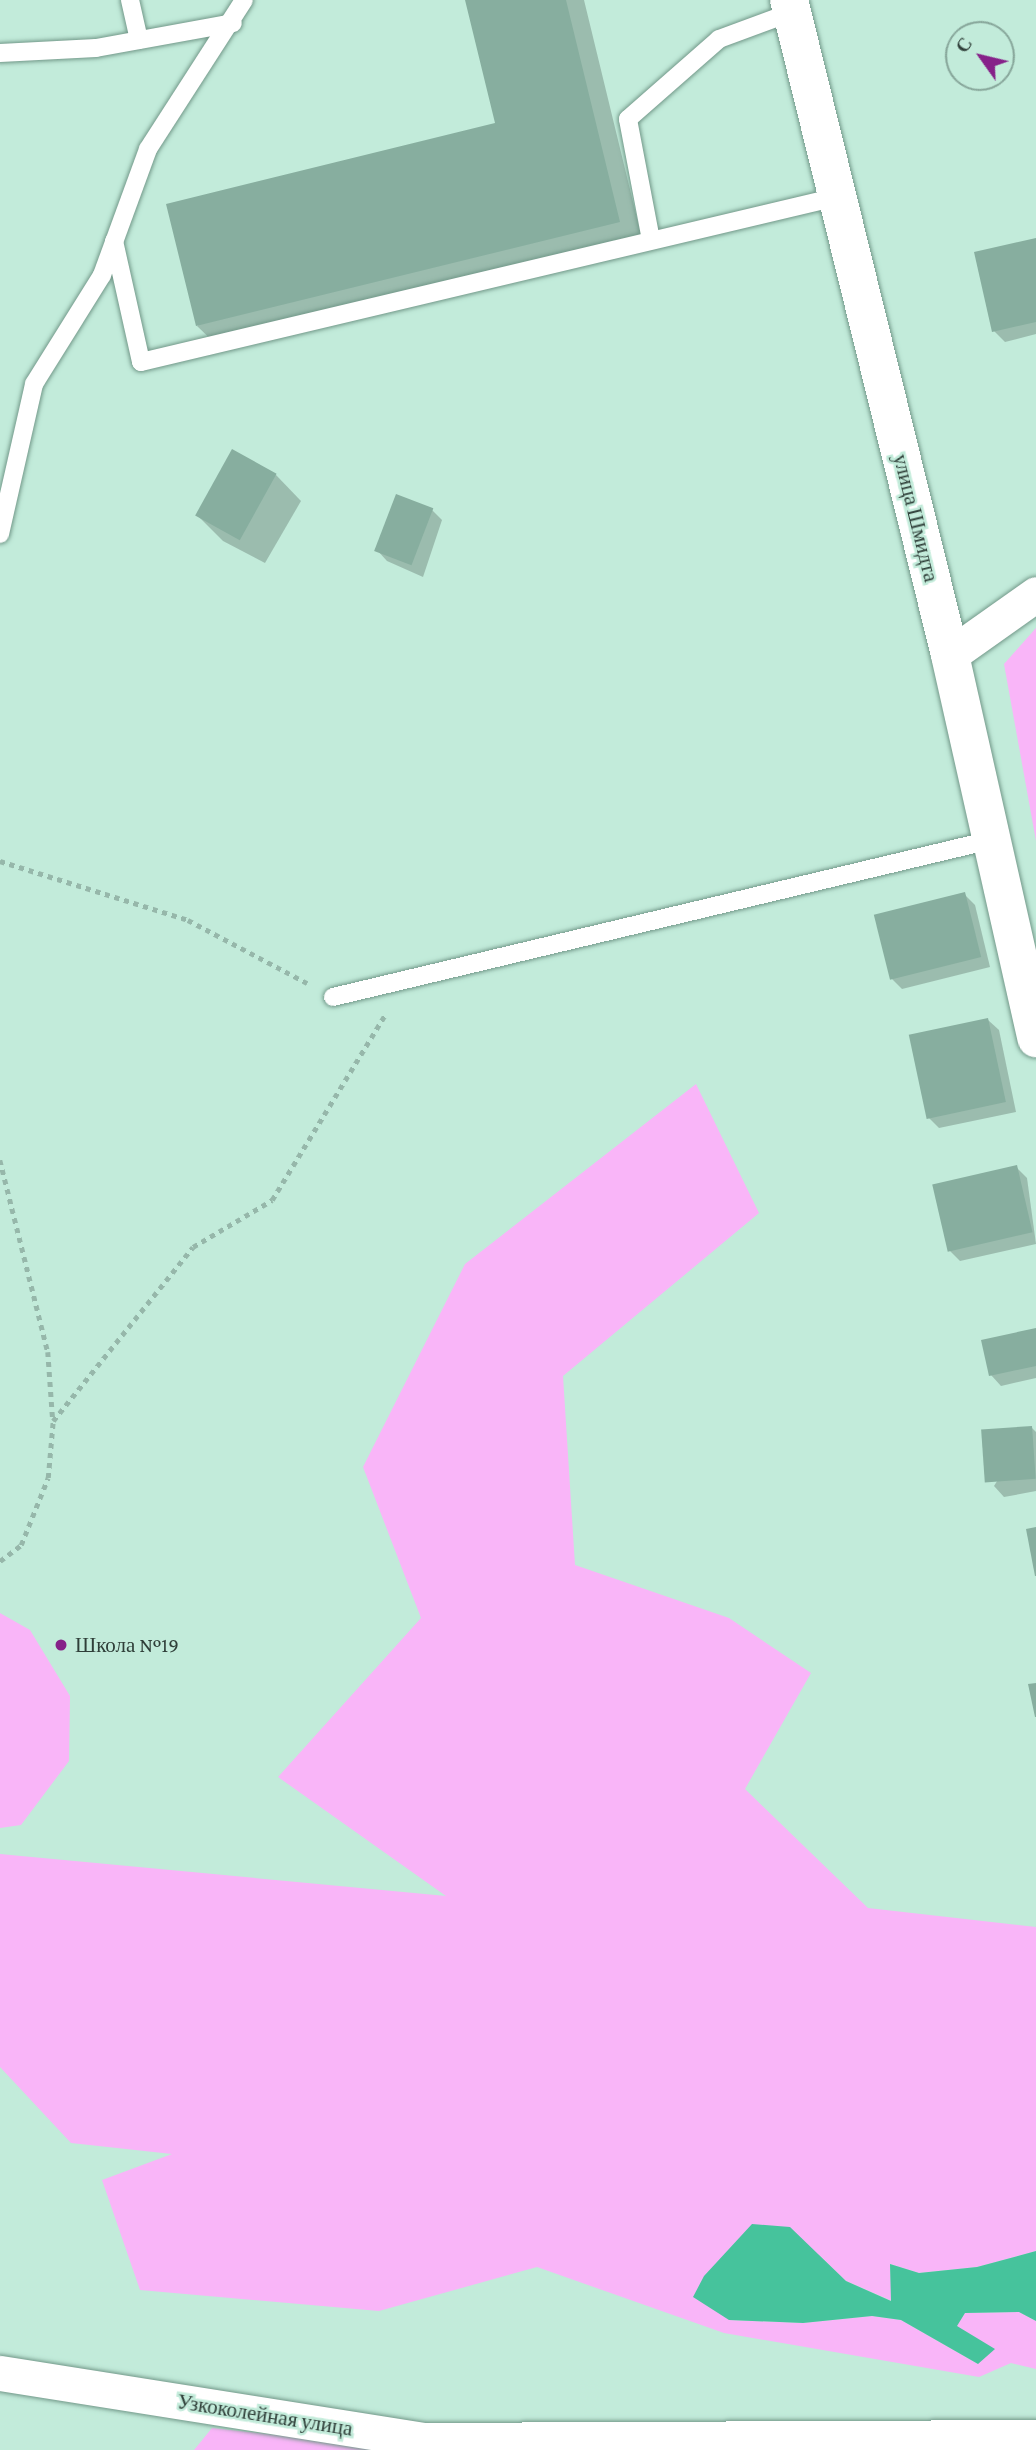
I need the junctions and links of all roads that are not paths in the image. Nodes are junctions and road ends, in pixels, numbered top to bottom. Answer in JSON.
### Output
{"nodes":[{"id":1,"x":130,"y":0,"type":"edge"},
{"id":2,"x":244,"y":0,"type":"edge"},
{"id":3,"x":790,"y":6,"type":"edge"},
{"id":4,"x":233,"y":23,"type":"junction"},
{"id":5,"x":139,"y":40,"type":"junction"},
{"id":6,"x":0,"y":53,"type":"edge"},
{"id":7,"x":837,"y":197,"type":"junction"},
{"id":8,"x":651,"y":240,"type":"junction"},
{"id":9,"x":114,"y":241,"type":"junction"},
{"id":10,"x":0,"y":534,"type":"edge"},
{"id":11,"x":1036,"y":594,"type":"edge"},
{"id":12,"x":950,"y":654,"type":"junction"},
{"id":13,"x":991,"y":840,"type":"junction"},
{"id":14,"x":332,"y":996,"type":"road end"},
{"id":15,"x":1036,"y":1038,"type":"edge"},
{"id":16,"x":0,"y":2373,"type":"edge"},
{"id":17,"x":1036,"y":2438,"type":"edge"}],
"edges":[{"from":1,"to":5,"type":"lane"},
{"from":2,"to":4,"type":"lane"},
{"from":3,"to":7,"type":"main road","name":"улица Шмидта"},
{"from":3,"to":8,"type":"lane"},
{"from":4,"to":5,"type":"lane"},
{"from":4,"to":9,"type":"lane"},
{"from":5,"to":6,"type":"lane"},
{"from":7,"to":8,"type":"lane"},
{"from":7,"to":12,"type":"main road","name":"улица Шмидта"},
{"from":8,"to":9,"type":"lane"},
{"from":9,"to":10,"type":"lane"},
{"from":11,"to":12,"type":"street"},
{"from":12,"to":13,"type":"main road","name":"улица Шмидта"},
{"from":13,"to":14,"type":"lane"},
{"from":13,"to":15,"type":"main road","name":"улица Шмидта"},
{"from":16,"to":17,"type":"street","name":"Узкоколейная улица"}]}
